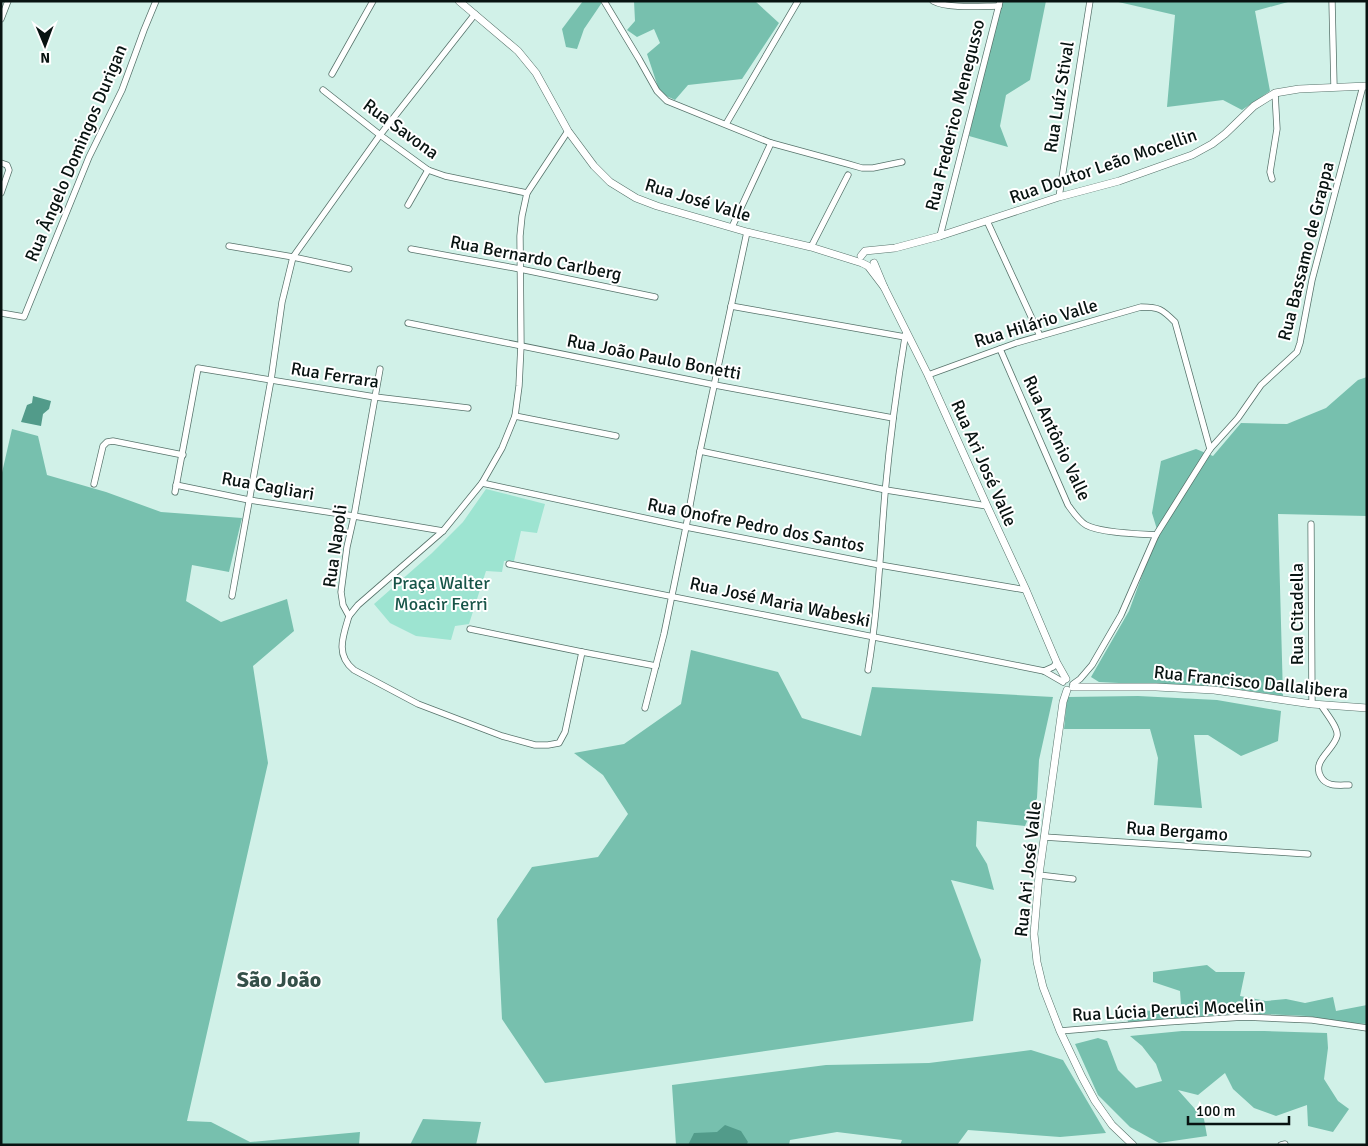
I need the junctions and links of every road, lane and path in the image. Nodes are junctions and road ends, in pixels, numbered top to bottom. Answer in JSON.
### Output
{"nodes":[{"id":1,"x":8,"y":1,"type":"edge"},
{"id":2,"x":156,"y":1,"type":"edge"},
{"id":3,"x":373,"y":1,"type":"edge"},
{"id":4,"x":459,"y":1,"type":"edge"},
{"id":5,"x":604,"y":1,"type":"edge"},
{"id":6,"x":798,"y":1,"type":"edge"},
{"id":7,"x":933,"y":1,"type":"edge"},
{"id":8,"x":1090,"y":1,"type":"edge"},
{"id":9,"x":1332,"y":1,"type":"edge"},
{"id":10,"x":999,"y":4,"type":"edge"},
{"id":11,"x":475,"y":14,"type":"junction"},
{"id":12,"x":1,"y":20,"type":"edge"},
{"id":13,"x":332,"y":74,"type":"dead end"},
{"id":14,"x":1365,"y":86,"type":"edge"},
{"id":15,"x":1334,"y":87,"type":"junction"},
{"id":16,"x":323,"y":90,"type":"dead end"},
{"id":17,"x":1275,"y":93,"type":"junction"},
{"id":18,"x":726,"y":124,"type":"junction"},
{"id":19,"x":568,"y":131,"type":"junction"},
{"id":20,"x":380,"y":135,"type":"junction"},
{"id":21,"x":771,"y":142,"type":"junction"},
{"id":22,"x":902,"y":162,"type":"dead end"},
{"id":23,"x":1,"y":163,"type":"edge"},
{"id":24,"x":428,"y":170,"type":"junction"},
{"id":25,"x":848,"y":175,"type":"dead end"},
{"id":26,"x":1272,"y":179,"type":"dead end"},
{"id":27,"x":1,"y":193,"type":"edge"},
{"id":28,"x":527,"y":193,"type":"junction"},
{"id":29,"x":1059,"y":197,"type":"junction"},
{"id":30,"x":408,"y":205,"type":"dead end"},
{"id":31,"x":987,"y":221,"type":"junction"},
{"id":32,"x":732,"y":227,"type":"junction"},
{"id":33,"x":747,"y":232,"type":"junction"},
{"id":34,"x":940,"y":236,"type":"junction"},
{"id":35,"x":229,"y":246,"type":"dead end"},
{"id":36,"x":811,"y":248,"type":"junction"},
{"id":37,"x":411,"y":249,"type":"dead end"},
{"id":38,"x":293,"y":256,"type":"junction"},
{"id":39,"x":869,"y":259,"type":"junction"},
{"id":40,"x":349,"y":269,"type":"dead end"},
{"id":41,"x":520,"y":269,"type":"junction"},
{"id":42,"x":655,"y":297,"type":"dead end"},
{"id":43,"x":731,"y":306,"type":"junction"},
{"id":44,"x":1,"y":313,"type":"edge"},
{"id":45,"x":408,"y":323,"type":"dead end"},
{"id":46,"x":905,"y":334,"type":"junction"},
{"id":47,"x":1040,"y":336,"type":"junction"},
{"id":48,"x":522,"y":345,"type":"junction"},
{"id":49,"x":1000,"y":349,"type":"junction"},
{"id":50,"x":380,"y":369,"type":"dead end"},
{"id":51,"x":928,"y":374,"type":"junction"},
{"id":52,"x":271,"y":380,"type":"junction"},
{"id":53,"x":715,"y":385,"type":"junction"},
{"id":54,"x":375,"y":397,"type":"junction"},
{"id":55,"x":468,"y":408,"type":"dead end"},
{"id":56,"x":515,"y":416,"type":"junction"},
{"id":57,"x":893,"y":418,"type":"junction"},
{"id":58,"x":616,"y":436,"type":"dead end"},
{"id":59,"x":1210,"y":449,"type":"junction"},
{"id":60,"x":700,"y":451,"type":"junction"},
{"id":61,"x":183,"y":455,"type":"junction"},
{"id":62,"x":482,"y":483,"type":"junction"},
{"id":63,"x":94,"y":484,"type":"dead end"},
{"id":64,"x":176,"y":484,"type":"junction"},
{"id":65,"x":886,"y":490,"type":"junction"},
{"id":66,"x":175,"y":492,"type":"dead end"},
{"id":67,"x":249,"y":500,"type":"junction"},
{"id":68,"x":987,"y":506,"type":"junction"},
{"id":69,"x":354,"y":516,"type":"junction"},
{"id":70,"x":1311,"y":524,"type":"dead end"},
{"id":71,"x":686,"y":527,"type":"junction"},
{"id":72,"x":444,"y":531,"type":"junction"},
{"id":73,"x":1156,"y":535,"type":"junction"},
{"id":74,"x":509,"y":564,"type":"dead end"},
{"id":75,"x":880,"y":565,"type":"junction"},
{"id":76,"x":1026,"y":590,"type":"junction"},
{"id":77,"x":672,"y":595,"type":"junction"},
{"id":78,"x":232,"y":596,"type":"dead end"},
{"id":79,"x":348,"y":616,"type":"junction"},
{"id":80,"x":470,"y":629,"type":"dead end"},
{"id":81,"x":874,"y":637,"type":"junction"},
{"id":82,"x":582,"y":652,"type":"junction"},
{"id":83,"x":1057,"y":663,"type":"junction"},
{"id":84,"x":656,"y":666,"type":"junction"},
{"id":85,"x":868,"y":670,"type":"dead end"},
{"id":86,"x":1044,"y":671,"type":"junction"},
{"id":87,"x":1080,"y":679,"type":"junction"},
{"id":88,"x":1065,"y":681,"type":"junction"},
{"id":89,"x":1071,"y":687,"type":"junction"},
{"id":90,"x":1085,"y":687,"type":"junction"},
{"id":91,"x":1312,"y":704,"type":"junction"},
{"id":92,"x":1321,"y":705,"type":"junction"},
{"id":93,"x":645,"y":708,"type":"dead end"},
{"id":94,"x":1367,"y":708,"type":"edge"},
{"id":95,"x":1349,"y":785,"type":"dead end"},
{"id":96,"x":1044,"y":837,"type":"junction"},
{"id":97,"x":1308,"y":854,"type":"dead end"},
{"id":98,"x":1039,"y":875,"type":"junction"},
{"id":99,"x":1073,"y":879,"type":"dead end"},
{"id":100,"x":1367,"y":1028,"type":"edge"},
{"id":101,"x":1060,"y":1032,"type":"junction"},
{"id":102,"x":1134,"y":1145,"type":"edge"}],
"edges":[{"from":1,"to":12,"type":"street"},
{"from":2,"to":44,"type":"street","name":"Rua Ângelo Domingos Durigan"},
{"from":3,"to":13,"type":"street"},
{"from":4,"to":11,"type":"street","name":"Rua José Valle"},
{"from":5,"to":18,"type":"street"},
{"from":6,"to":18,"type":"street"},
{"from":7,"to":10,"type":"street"},
{"from":8,"to":29,"type":"street","name":"Rua Luíz Stival"},
{"from":9,"to":15,"type":"street"},
{"from":10,"to":34,"type":"street","name":"Rua Frederico Menegusso"},
{"from":11,"to":19,"type":"street","name":"Rua José Valle"},
{"from":11,"to":20,"type":"street"},
{"from":14,"to":15,"type":"street","name":"Rua Doutor Leão Mocellin"},
{"from":14,"to":59,"type":"street","name":"Rua Bassamo de Grappa"},
{"from":15,"to":17,"type":"street","name":"Rua Doutor Leão Mocellin"},
{"from":16,"to":20,"type":"street","name":"Rua Savona"},
{"from":17,"to":26,"type":"street"},
{"from":17,"to":29,"type":"street","name":"Rua Doutor Leão Mocellin"},
{"from":18,"to":21,"type":"street"},
{"from":19,"to":28,"type":"street"},
{"from":19,"to":32,"type":"street","name":"Rua José Valle"},
{"from":20,"to":24,"type":"street","name":"Rua Savona"},
{"from":20,"to":38,"type":"street"},
{"from":21,"to":22,"type":"street"},
{"from":21,"to":32,"type":"street"},
{"from":23,"to":27,"type":"street"},
{"from":24,"to":28,"type":"street","name":"Rua Savona"},
{"from":24,"to":30,"type":"street"},
{"from":25,"to":36,"type":"street"},
{"from":28,"to":41,"type":"street"},
{"from":29,"to":31,"type":"street","name":"Rua Doutor Leão Mocellin"},
{"from":31,"to":34,"type":"street","name":"Rua Doutor Leão Mocellin"},
{"from":31,"to":47,"type":"street"},
{"from":32,"to":33,"type":"street","name":"Rua José Valle"},
{"from":33,"to":36,"type":"street","name":"Rua José Valle"},
{"from":33,"to":43,"type":"street"},
{"from":34,"to":39,"type":"street","name":"Rua Doutor Leão Mocellin"},
{"from":35,"to":38,"type":"street"},
{"from":36,"to":39,"type":"street","name":"Rua José Valle"},
{"from":37,"to":41,"type":"street","name":"Rua Bernardo Carlberg"},
{"from":38,"to":40,"type":"street"},
{"from":38,"to":52,"type":"street"},
{"from":39,"to":46,"type":"street","name":"Rua Ari José Valle"},
{"from":41,"to":42,"type":"street","name":"Rua Bernardo Carlberg"},
{"from":41,"to":48,"type":"street"},
{"from":43,"to":46,"type":"street"},
{"from":43,"to":53,"type":"street"},
{"from":45,"to":48,"type":"street","name":"Rua João Paulo Bonetti"},
{"from":46,"to":51,"type":"street","name":"Rua Ari José Valle"},
{"from":46,"to":57,"type":"street"},
{"from":47,"to":49,"type":"street","name":"Rua Hilário Valle"},
{"from":47,"to":59,"type":"street","name":"Rua Hilário Valle"},
{"from":48,"to":53,"type":"street","name":"Rua João Paulo Bonetti"},
{"from":48,"to":56,"type":"street"},
{"from":49,"to":51,"type":"street","name":"Rua Hilário Valle"},
{"from":49,"to":73,"type":"street","name":"Rua Antônio Valle"},
{"from":50,"to":54,"type":"street","name":"Rua Napoli"},
{"from":51,"to":68,"type":"street","name":"Rua Ari José Valle"},
{"from":52,"to":54,"type":"street","name":"Rua Ferrara"},
{"from":52,"to":61,"type":"street","name":"Rua Ferrara"},
{"from":52,"to":67,"type":"street"},
{"from":53,"to":57,"type":"street","name":"Rua João Paulo Bonetti"},
{"from":53,"to":60,"type":"street"},
{"from":54,"to":55,"type":"street","name":"Rua Ferrara"},
{"from":54,"to":69,"type":"street","name":"Rua Napoli"},
{"from":56,"to":58,"type":"street"},
{"from":56,"to":62,"type":"street"},
{"from":57,"to":65,"type":"street"},
{"from":59,"to":73,"type":"street","name":"Rua Bassamo de Grappa"},
{"from":60,"to":65,"type":"street"},
{"from":60,"to":71,"type":"street"},
{"from":61,"to":63,"type":"street"},
{"from":61,"to":64,"type":"street"},
{"from":62,"to":71,"type":"street","name":"Rua Onofre Pedro dos Santos"},
{"from":62,"to":72,"type":"street"},
{"from":64,"to":66,"type":"street"},
{"from":64,"to":67,"type":"street","name":"Rua Cagliari"},
{"from":65,"to":68,"type":"street"},
{"from":65,"to":75,"type":"street"},
{"from":67,"to":69,"type":"street","name":"Rua Cagliari"},
{"from":67,"to":78,"type":"street"},
{"from":68,"to":76,"type":"street","name":"Rua Ari José Valle"},
{"from":69,"to":72,"type":"street","name":"Rua Cagliari"},
{"from":69,"to":79,"type":"street","name":"Rua Napoli"},
{"from":70,"to":91,"type":"street","name":"Rua Citadella"},
{"from":71,"to":75,"type":"street","name":"Rua Onofre Pedro dos Santos"},
{"from":71,"to":77,"type":"street"},
{"from":72,"to":79,"type":"street"},
{"from":73,"to":87,"type":"street","name":"Rua Bassamo de Grappa"},
{"from":74,"to":77,"type":"street","name":"Rua José Maria Wabeski"},
{"from":75,"to":76,"type":"street","name":"Rua Onofre Pedro dos Santos"},
{"from":75,"to":81,"type":"street"},
{"from":76,"to":83,"type":"street","name":"Rua Ari José Valle"},
{"from":77,"to":81,"type":"street","name":"Rua José Maria Wabeski"},
{"from":77,"to":84,"type":"street"},
{"from":79,"to":82,"type":"street"},
{"from":80,"to":82,"type":"street"},
{"from":81,"to":85,"type":"street"},
{"from":81,"to":86,"type":"street","name":"Rua José Maria Wabeski"},
{"from":82,"to":84,"type":"street"},
{"from":83,"to":86,"type":"street"},
{"from":83,"to":88,"type":"street","name":"Rua Ari José Valle"},
{"from":84,"to":93,"type":"street"},
{"from":86,"to":88,"type":"street","name":"Rua José Maria Wabeski"},
{"from":87,"to":89,"type":"street","name":"Rua Bassamo de Grappa"},
{"from":87,"to":90,"type":"street"},
{"from":88,"to":89,"type":"street","name":"Rua Ari José Valle"},
{"from":89,"to":90,"type":"street","name":"Rua Francisco Dallalibera"},
{"from":89,"to":96,"type":"street","name":"Rua Ari José Valle"},
{"from":90,"to":91,"type":"street","name":"Rua Francisco Dallalibera"},
{"from":91,"to":92,"type":"street","name":"Rua Francisco Dallalibera"},
{"from":92,"to":94,"type":"street","name":"Rua Francisco Dallalibera"},
{"from":92,"to":95,"type":"street"},
{"from":96,"to":97,"type":"street","name":"Rua Bergamo"},
{"from":96,"to":98,"type":"street","name":"Rua Ari José Valle"},
{"from":98,"to":99,"type":"street"},
{"from":98,"to":101,"type":"street","name":"Rua Ari José Valle"},
{"from":100,"to":101,"type":"street","name":"Rua Lúcia Peruci Mocelin"},
{"from":101,"to":102,"type":"street","name":"Rua Ari José Valle"}]}
